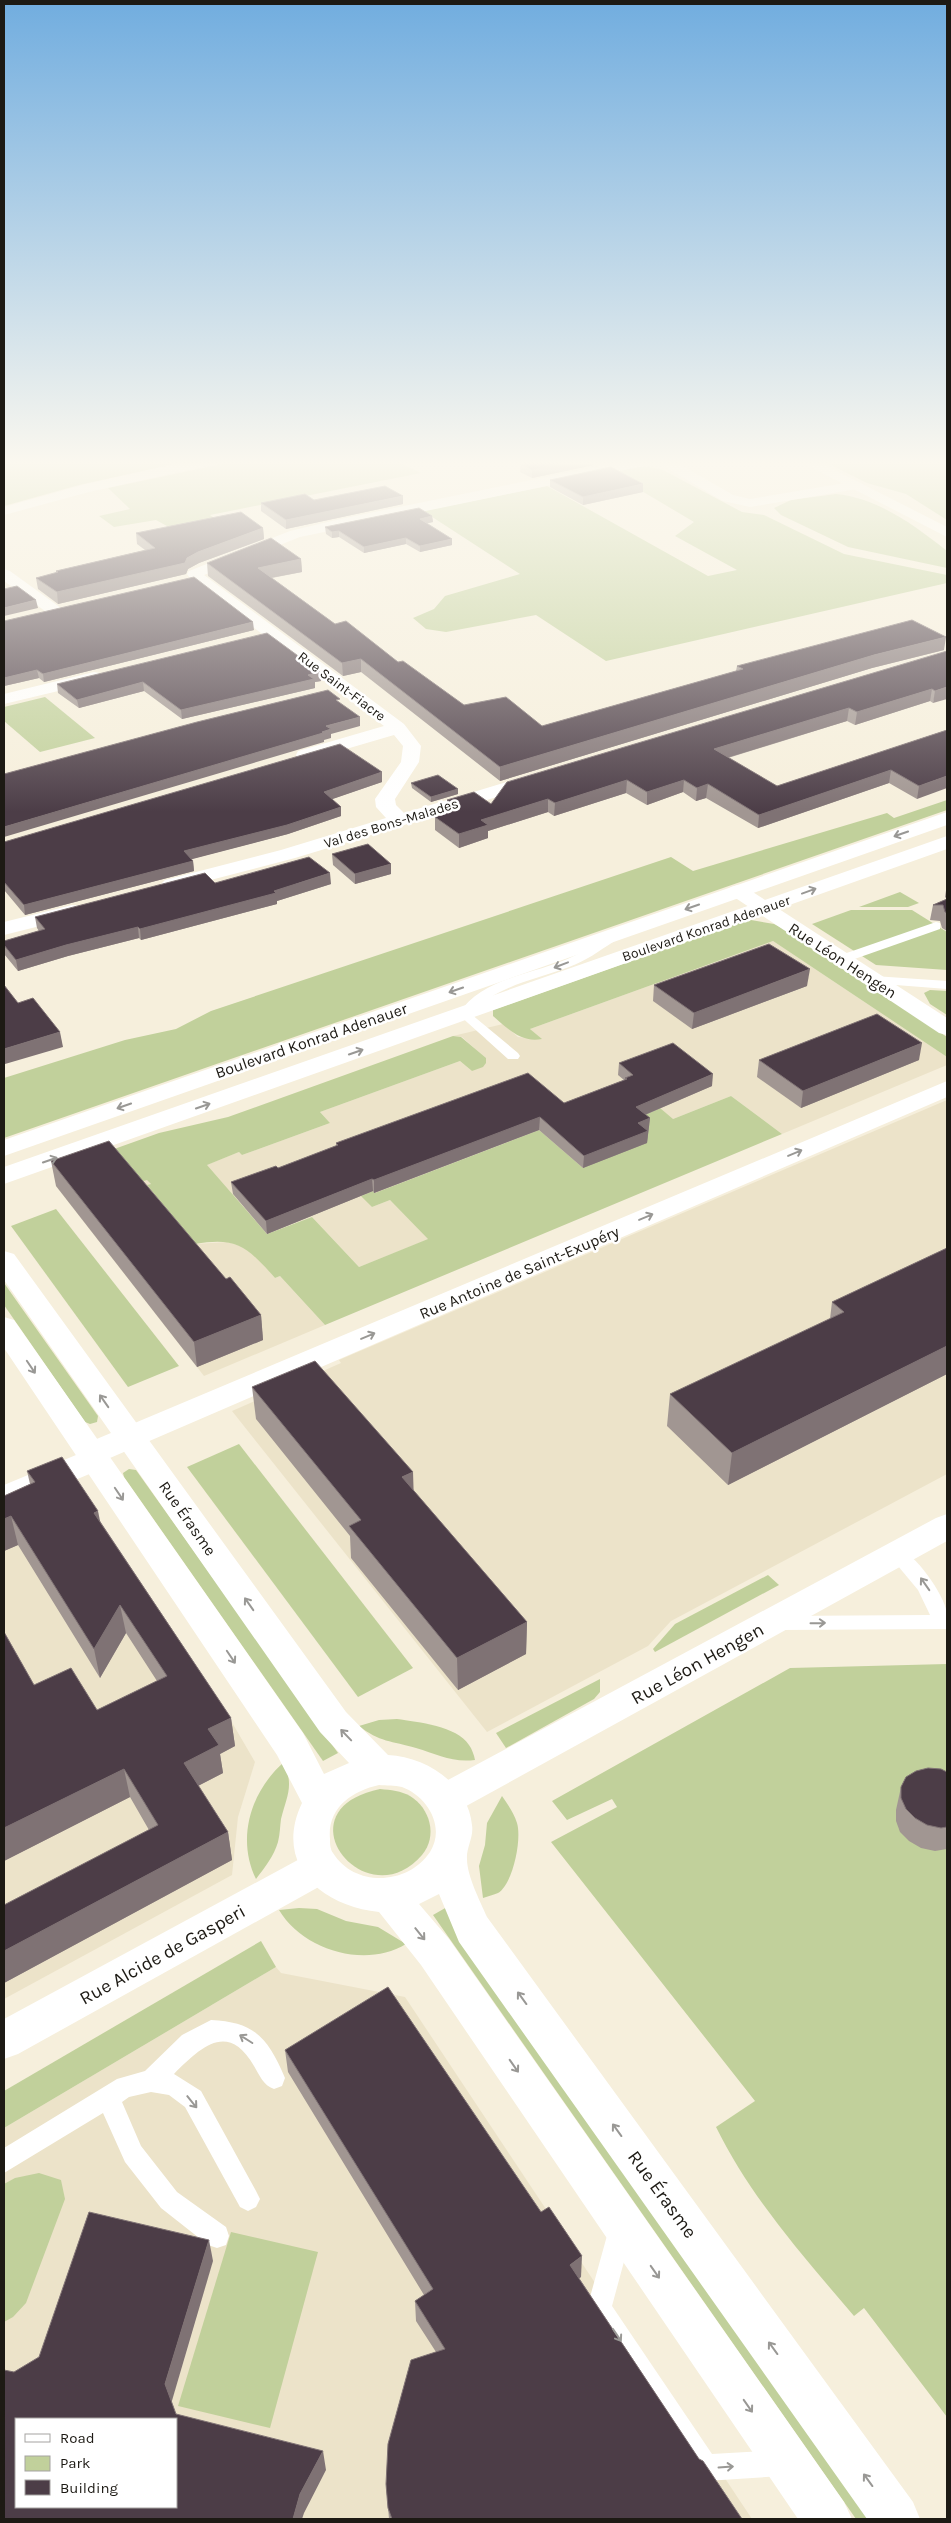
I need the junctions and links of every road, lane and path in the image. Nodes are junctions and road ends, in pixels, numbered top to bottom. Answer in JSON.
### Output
{"nodes":[{"id":1,"x":8,"y":577,"type":"edge"},
{"id":2,"x":198,"y":578,"type":"joint"},
{"id":3,"x":179,"y":583,"type":"edge"},
{"id":4,"x":74,"y":607,"type":"edge"},
{"id":5,"x":55,"y":611,"type":"junction"},
{"id":6,"x":36,"y":616,"type":"edge"},
{"id":7,"x":270,"y":632,"type":"junction"},
{"id":8,"x":251,"y":637,"type":"edge"},
{"id":9,"x":107,"y":673,"type":"edge"},
{"id":10,"x":344,"y":688,"type":"junction"},
{"id":11,"x":326,"y":692,"type":"edge"},
{"id":12,"x":4,"y":699,"type":"edge"},
{"id":13,"x":398,"y":728,"type":"junction"},
{"id":14,"x":285,"y":761,"type":"edge"},
{"id":15,"x":558,"y":772,"type":"edge"},
{"id":16,"x":947,"y":818,"type":"edge"},
{"id":17,"x":399,"y":819,"type":"junction"},
{"id":18,"x":947,"y":842,"type":"edge"},
{"id":19,"x":155,"y":889,"type":"edge"},
{"id":20,"x":738,"y":891,"type":"junction"},
{"id":21,"x":89,"y":906,"type":"edge"},
{"id":22,"x":763,"y":908,"type":"junction"},
{"id":23,"x":936,"y":926,"type":"dead end"},
{"id":24,"x":4,"y":928,"type":"edge"},
{"id":25,"x":619,"y":932,"type":"junction"},
{"id":26,"x":842,"y":959,"type":"junction"},
{"id":27,"x":874,"y":980,"type":"junction"},
{"id":28,"x":947,"y":985,"type":"edge"},
{"id":29,"x":464,"y":1014,"type":"junction"},
{"id":30,"x":947,"y":1028,"type":"edge"},
{"id":31,"x":514,"y":1056,"type":"dead end"},
{"id":32,"x":947,"y":1088,"type":"edge"},
{"id":33,"x":4,"y":1148,"type":"edge"},
{"id":34,"x":4,"y":1176,"type":"edge"},
{"id":35,"x":4,"y":1260,"type":"edge"},
{"id":36,"x":4,"y":1327,"type":"edge"},
{"id":37,"x":130,"y":1438,"type":"junction"},
{"id":38,"x":93,"y":1457,"type":"junction"},
{"id":39,"x":4,"y":1498,"type":"edge"},
{"id":40,"x":947,"y":1526,"type":"edge"},
{"id":41,"x":897,"y":1554,"type":"junction"},
{"id":42,"x":944,"y":1622,"type":"edge"},
{"id":43,"x":769,"y":1624,"type":"junction"},
{"id":44,"x":380,"y":1770,"type":"junction"},
{"id":45,"x":446,"y":1800,"type":"junction"},
{"id":46,"x":320,"y":1802,"type":"junction"},
{"id":47,"x":448,"y":1859,"type":"junction"},
{"id":48,"x":320,"y":1867,"type":"junction"},
{"id":49,"x":389,"y":1896,"type":"junction"},
{"id":50,"x":4,"y":2040,"type":"edge"},
{"id":51,"x":274,"y":2078,"type":"dead end"},
{"id":52,"x":150,"y":2081,"type":"junction"},
{"id":53,"x":108,"y":2097,"type":"junction"},
{"id":54,"x":4,"y":2161,"type":"edge"},
{"id":55,"x":248,"y":2199,"type":"dead end"},
{"id":56,"x":622,"y":2225,"type":"junction"},
{"id":57,"x":217,"y":2236,"type":"dead end"},
{"id":58,"x":788,"y":2462,"type":"junction"},
{"id":59,"x":827,"y":2519,"type":"edge"},
{"id":60,"x":896,"y":2519,"type":"edge"}],
"edges":[{"from":1,"to":5,"type":"street"},
{"from":2,"to":3,"type":"street"},
{"from":2,"to":7,"type":"street","name":"Rue Saint-Fiacre"},
{"from":4,"to":5,"type":"street"},
{"from":5,"to":6,"type":"street"},
{"from":7,"to":8,"type":"street"},
{"from":7,"to":10,"type":"street","name":"Rue Saint-Fiacre"},
{"from":9,"to":12,"type":"street"},
{"from":10,"to":11,"type":"street"},
{"from":10,"to":13,"type":"street","name":"Rue Saint-Fiacre"},
{"from":13,"to":14,"type":"street"},
{"from":13,"to":17,"type":"street","name":"Rue Saint-Fiacre"},
{"from":15,"to":17,"type":"street","name":"Val des Bons-Malades"},
{"from":16,"to":20,"type":"street","name":"Boulevard Konrad Adenauer","one_way":true},
{"from":17,"to":19,"type":"street","name":"Val des Bons-Malades"},
{"from":22,"to":18,"type":"street","name":"Boulevard Konrad Adenauer","one_way":true},
{"from":20,"to":22,"type":"street","name":"Rue Léon Hengen"},
{"from":20,"to":25,"type":"street","name":"Boulevard Konrad Adenauer","one_way":true},
{"from":21,"to":24,"type":"street"},
{"from":22,"to":26,"type":"street","name":"Rue Léon Hengen"},
{"from":22,"to":29,"type":"street","name":"Boulevard Konrad Adenauer"},
{"from":23,"to":26,"type":"lane"},
{"from":25,"to":29,"type":"lane","name":"Boulevard Konrad Adenauer","one_way":true},
{"from":25,"to":33,"type":"street","name":"Boulevard Konrad Adenauer","one_way":true},
{"from":26,"to":27,"type":"street","name":"Rue Léon Hengen"},
{"from":27,"to":28,"type":"lane"},
{"from":27,"to":30,"type":"street","name":"Rue Léon Hengen"},
{"from":29,"to":31,"type":"lane"},
{"from":34,"to":29,"type":"street","name":"Boulevard Konrad Adenauer","one_way":true},
{"from":37,"to":32,"type":"street","name":"Rue Antoine de Saint-Exupéry","one_way":true},
{"from":37,"to":35,"type":"street","name":"Rue Érasme","one_way":true},
{"from":36,"to":38,"type":"street","one_way":true},
{"from":37,"to":38,"type":"street","name":"Rue Antoine de Saint-Exupéry"},
{"from":44,"to":37,"type":"street","name":"Rue Érasme","one_way":true},
{"from":38,"to":39,"type":"street","name":"Rue Antoine de Saint-Exupéry"},
{"from":38,"to":46,"type":"street","one_way":true},
{"from":40,"to":41,"type":"street","name":"Rue Léon Hengen"},
{"from":42,"to":41,"type":"lane","one_way":true},
{"from":41,"to":43,"type":"street","name":"Rue Léon Hengen"},
{"from":43,"to":42,"type":"lane","one_way":true},
{"from":43,"to":45,"type":"street","name":"Rue Léon Hengen"},
{"from":44,"to":45,"type":"street"},
{"from":44,"to":46,"type":"street"},
{"from":45,"to":47,"type":"street"},
{"from":46,"to":48,"type":"street"},
{"from":47,"to":49,"type":"street"},
{"from":60,"to":47,"type":"street","name":"Rue Érasme","one_way":true},
{"from":48,"to":49,"type":"street"},
{"from":48,"to":50,"type":"street","name":"Rue Alcide de Gasperi"},
{"from":49,"to":56,"type":"street","one_way":true},
{"from":51,"to":52,"type":"lane","one_way":true},
{"from":52,"to":53,"type":"lane"},
{"from":52,"to":55,"type":"lane","one_way":true},
{"from":53,"to":54,"type":"lane"},
{"from":53,"to":57,"type":"lane"},
{"from":56,"to":58,"type":"street","one_way":true},
{"from":56,"to":58,"type":"lane","one_way":true},
{"from":58,"to":59,"type":"street"}]}
